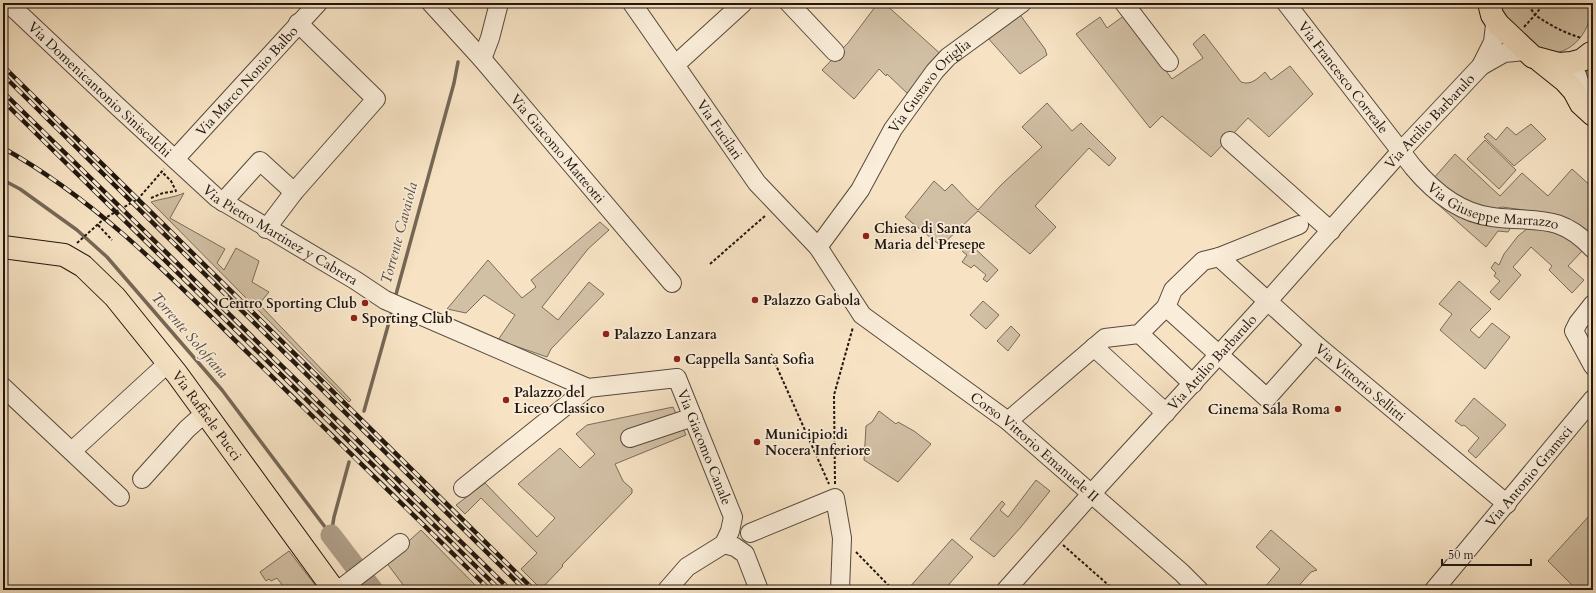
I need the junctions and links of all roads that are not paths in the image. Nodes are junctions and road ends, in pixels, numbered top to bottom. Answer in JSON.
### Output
{"nodes":[{"id":1,"x":8,"y":3,"type":"edge"},
{"id":2,"x":318,"y":3,"type":"edge"},
{"id":3,"x":431,"y":3,"type":"edge"},
{"id":4,"x":499,"y":3,"type":"edge"},
{"id":5,"x":632,"y":3,"type":"edge"},
{"id":6,"x":743,"y":3,"type":"edge"},
{"id":7,"x":789,"y":3,"type":"edge"},
{"id":8,"x":1022,"y":3,"type":"edge"},
{"id":9,"x":1124,"y":3,"type":"edge"},
{"id":10,"x":1286,"y":3,"type":"edge"},
{"id":11,"x":1489,"y":6,"type":"edge"},
{"id":12,"x":298,"y":23,"type":"junction"},
{"id":13,"x":1589,"y":48,"type":"edge"},
{"id":14,"x":835,"y":52,"type":"dead end"},
{"id":15,"x":1530,"y":54,"type":"junction"},
{"id":16,"x":482,"y":59,"type":"junction"},
{"id":17,"x":1169,"y":62,"type":"dead end"},
{"id":18,"x":675,"y":65,"type":"junction"},
{"id":19,"x":1481,"y":66,"type":"junction"},
{"id":20,"x":1582,"y":86,"type":"edge"},
{"id":21,"x":1593,"y":115,"type":"edge"},
{"id":22,"x":1230,"y":141,"type":"dead end"},
{"id":23,"x":1401,"y":152,"type":"junction"},
{"id":24,"x":175,"y":158,"type":"junction"},
{"id":25,"x":294,"y":192,"type":"junction"},
{"id":26,"x":223,"y":202,"type":"junction"},
{"id":27,"x":1299,"y":224,"type":"dead end"},
{"id":28,"x":266,"y":228,"type":"junction"},
{"id":29,"x":1331,"y":230,"type":"junction"},
{"id":30,"x":3,"y":247,"type":"edge"},
{"id":31,"x":818,"y":247,"type":"junction"},
{"id":32,"x":1593,"y":249,"type":"edge"},
{"id":33,"x":1218,"y":257,"type":"junction"},
{"id":34,"x":672,"y":283,"type":"dead end"},
{"id":35,"x":1267,"y":302,"type":"junction"},
{"id":36,"x":1593,"y":304,"type":"edge"},
{"id":37,"x":1166,"y":307,"type":"junction"},
{"id":38,"x":862,"y":315,"type":"joint"},
{"id":39,"x":1142,"y":337,"type":"dead end"},
{"id":40,"x":1316,"y":344,"type":"junction"},
{"id":41,"x":1094,"y":347,"type":"junction"},
{"id":42,"x":1219,"y":354,"type":"junction"},
{"id":43,"x":168,"y":363,"type":"junction"},
{"id":44,"x":1593,"y":366,"type":"edge"},
{"id":45,"x":1193,"y":384,"type":"junction"},
{"id":46,"x":588,"y":388,"type":"junction"},
{"id":47,"x":4,"y":390,"type":"edge"},
{"id":48,"x":1593,"y":399,"type":"edge"},
{"id":49,"x":205,"y":413,"type":"junction"},
{"id":50,"x":1166,"y":413,"type":"junction"},
{"id":51,"x":693,"y":417,"type":"junction"},
{"id":52,"x":1008,"y":421,"type":"junction"},
{"id":53,"x":630,"y":438,"type":"dead end"},
{"id":54,"x":72,"y":451,"type":"junction"},
{"id":55,"x":142,"y":479,"type":"dead end"},
{"id":56,"x":463,"y":488,"type":"dead end"},
{"id":57,"x":1092,"y":493,"type":"junction"},
{"id":58,"x":120,"y":497,"type":"dead end"},
{"id":59,"x":1507,"y":504,"type":"junction"},
{"id":60,"x":733,"y":517,"type":"junction"},
{"id":61,"x":750,"y":533,"type":"junction"},
{"id":62,"x":400,"y":543,"type":"dead end"},
{"id":63,"x":724,"y":544,"type":"junction"},
{"id":64,"x":750,"y":577,"type":"edge"},
{"id":65,"x":341,"y":587,"type":"edge"},
{"id":66,"x":667,"y":590,"type":"edge"},
{"id":67,"x":840,"y":590,"type":"edge"},
{"id":68,"x":1006,"y":590,"type":"edge"},
{"id":69,"x":1199,"y":590,"type":"edge"},
{"id":70,"x":1434,"y":590,"type":"edge"}],
"edges":[{"from":1,"to":24,"type":"street","name":"Via Domenicantonio Siniscalchi"},
{"from":2,"to":12,"type":"street","name":"Via Marco Nonio Balbo"},
{"from":3,"to":16,"type":"street","name":"Via Giacomo Matteotti"},
{"from":4,"to":16,"type":"street"},
{"from":5,"to":18,"type":"street","name":"Via Fucilari"},
{"from":6,"to":18,"type":"street"},
{"from":7,"to":14,"type":"street"},
{"from":8,"to":31,"type":"street","name":"Via Gustavo Origlia"},
{"from":9,"to":17,"type":"street"},
{"from":10,"to":23,"type":"street","name":"Via Francesco Correale"},
{"from":11,"to":15,"type":"main road"},
{"from":11,"to":19,"type":"street","name":"Via Attilio Barbarulo"},
{"from":12,"to":24,"type":"street","name":"Via Marco Nonio Balbo"},
{"from":12,"to":25,"type":"street"},
{"from":13,"to":15,"type":"main road"},
{"from":13,"to":20,"type":"main road"},
{"from":15,"to":19,"type":"street","name":"Via Attilio Barbarulo"},
{"from":15,"to":20,"type":"main road"},
{"from":16,"to":34,"type":"street","name":"Via Giacomo Matteotti"},
{"from":18,"to":31,"type":"street","name":"Via Fucilari"},
{"from":19,"to":23,"type":"street","name":"Via Attilio Barbarulo"},
{"from":20,"to":21,"type":"main road"},
{"from":22,"to":29,"type":"street"},
{"from":23,"to":29,"type":"street","name":"Via Attilio Barbarulo"},
{"from":23,"to":32,"type":"street","name":"Via Giuseppe Marrazzo"},
{"from":24,"to":26,"type":"street","name":"Via Pietro Martinez y Cabrera"},
{"from":25,"to":26,"type":"street"},
{"from":25,"to":28,"type":"street"},
{"from":26,"to":28,"type":"street","name":"Via Pietro Martinez y Cabrera"},
{"from":27,"to":33,"type":"street"},
{"from":28,"to":46,"type":"street","name":"Via Pietro Martinez y Cabrera"},
{"from":29,"to":35,"type":"street","name":"Via Attilio Barbarulo"},
{"from":30,"to":43,"type":"main road","name":"Via Raffaele Pucci"},
{"from":31,"to":38,"type":"street","name":"Via Fucilari"},
{"from":33,"to":35,"type":"street","name":"Via Vittorio Sellitti"},
{"from":33,"to":37,"type":"street"},
{"from":35,"to":40,"type":"street","name":"Via Vittorio Sellitti"},
{"from":35,"to":42,"type":"street","name":"Via Attilio Barbarulo"},
{"from":36,"to":44,"type":"street"},
{"from":37,"to":41,"type":"street"},
{"from":37,"to":42,"type":"street"},
{"from":38,"to":52,"type":"street","name":"Corso Vittorio Emanuele II"},
{"from":39,"to":45,"type":"street"},
{"from":40,"to":42,"type":"street"},
{"from":40,"to":59,"type":"street","name":"Via Vittorio Sellitti"},
{"from":41,"to":50,"type":"street"},
{"from":41,"to":52,"type":"street"},
{"from":42,"to":45,"type":"street","name":"Via Attilio Barbarulo"},
{"from":43,"to":49,"type":"main road","name":"Via Raffaele Pucci"},
{"from":43,"to":54,"type":"street"},
{"from":45,"to":50,"type":"street","name":"Via Attilio Barbarulo"},
{"from":46,"to":51,"type":"street","name":"Via Giacomo Canale"},
{"from":46,"to":56,"type":"street"},
{"from":47,"to":54,"type":"street"},
{"from":48,"to":59,"type":"street","name":"Via Antonio Gramsci"},
{"from":49,"to":55,"type":"street"},
{"from":49,"to":65,"type":"main road","name":"Via Raffaele Pucci"},
{"from":50,"to":57,"type":"street","name":"Via Attilio Barbarulo"},
{"from":51,"to":53,"type":"street"},
{"from":51,"to":60,"type":"street","name":"Via Giacomo Canale"},
{"from":52,"to":57,"type":"street","name":"Corso Vittorio Emanuele II"},
{"from":54,"to":58,"type":"street"},
{"from":57,"to":68,"type":"street","name":"Via Attilio Barbarulo"},
{"from":57,"to":69,"type":"street","name":"Corso Vittorio Emanuele II"},
{"from":59,"to":70,"type":"street","name":"Via Antonio Gramsci"},
{"from":60,"to":61,"type":"street","name":"Via Giacomo Canale"},
{"from":60,"to":63,"type":"street","name":"Via Giacomo Canale"},
{"from":61,"to":64,"type":"street"},
{"from":61,"to":67,"type":"street"},
{"from":62,"to":65,"type":"street"},
{"from":63,"to":64,"type":"street"},
{"from":63,"to":66,"type":"street"}]}
